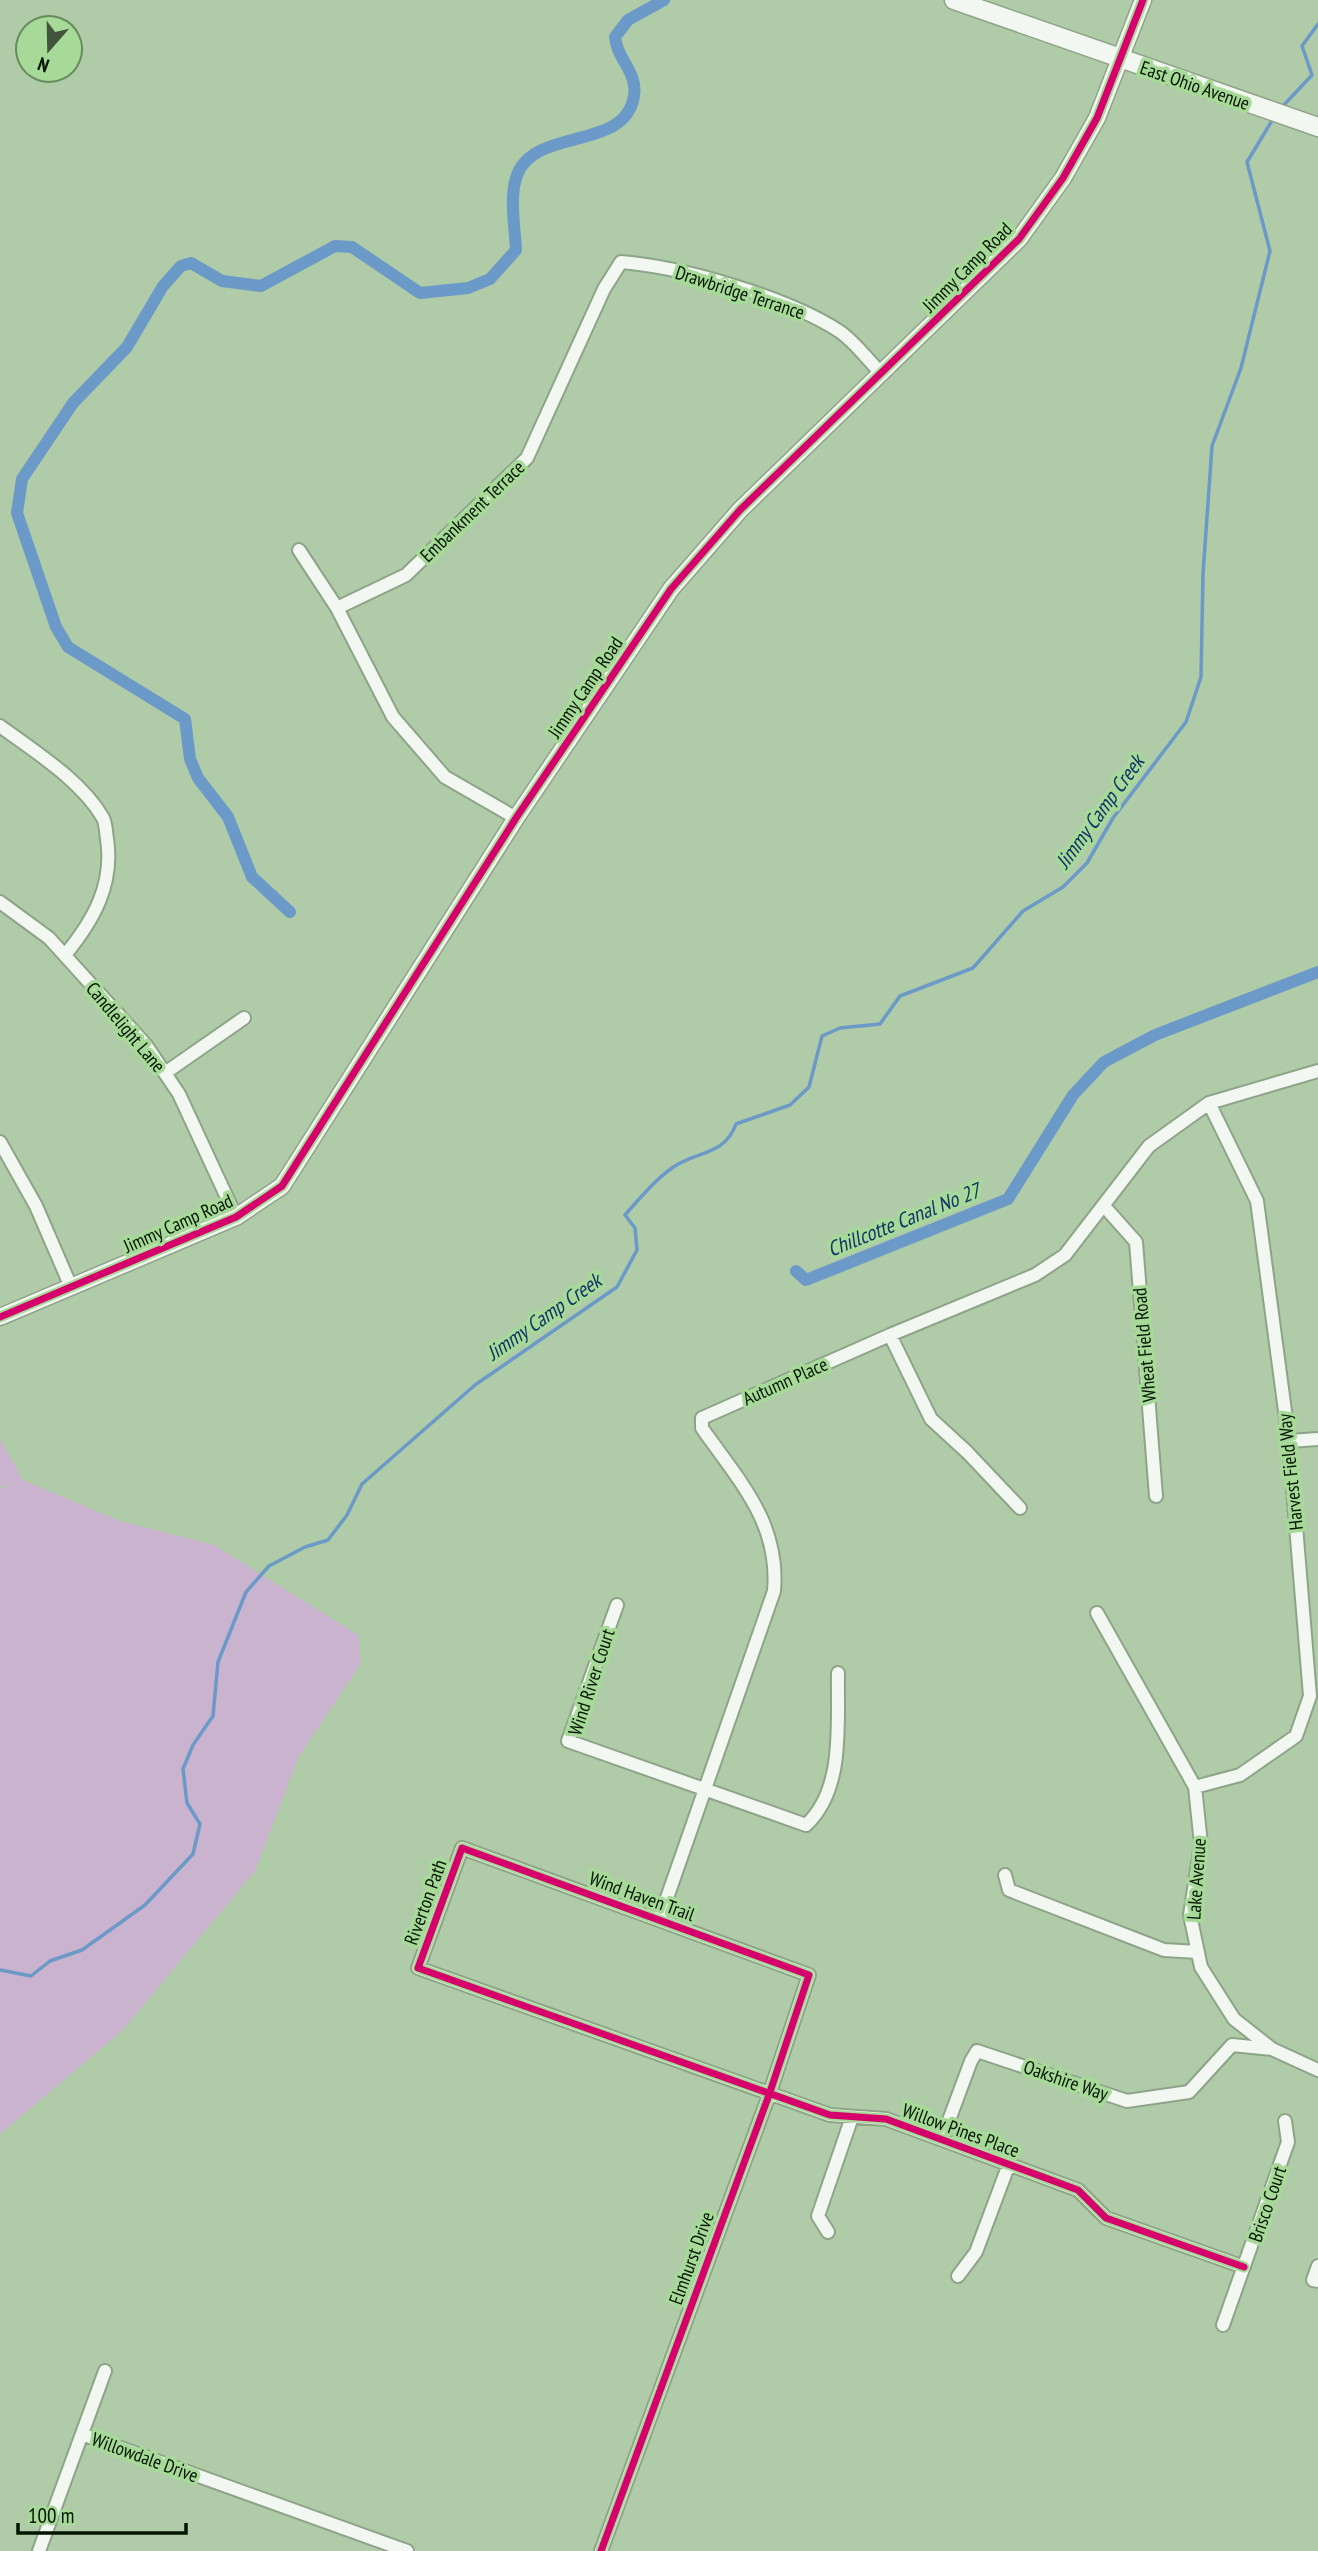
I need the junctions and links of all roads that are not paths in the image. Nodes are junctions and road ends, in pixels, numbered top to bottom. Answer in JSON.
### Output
{"nodes":[{"id":1,"x":954,"y":0,"type":"edge"},
{"id":2,"x":1143,"y":0,"type":"edge"},
{"id":3,"x":1122,"y":60,"type":"junction"},
{"id":4,"x":1318,"y":127,"type":"edge"},
{"id":5,"x":621,"y":262,"type":"joint"},
{"id":6,"x":880,"y":372,"type":"junction"},
{"id":7,"x":299,"y":550,"type":"dead end"},
{"id":8,"x":337,"y":608,"type":"junction"},
{"id":9,"x":0,"y":726,"type":"edge"},
{"id":10,"x":516,"y":818,"type":"junction"},
{"id":11,"x":0,"y":902,"type":"edge"},
{"id":12,"x":65,"y":955,"type":"junction"},
{"id":13,"x":244,"y":1018,"type":"dead end"},
{"id":14,"x":1318,"y":1070,"type":"edge"},
{"id":15,"x":165,"y":1073,"type":"junction"},
{"id":16,"x":1209,"y":1103,"type":"junction"},
{"id":17,"x":0,"y":1142,"type":"edge"},
{"id":18,"x":1104,"y":1206,"type":"junction"},
{"id":19,"x":236,"y":1217,"type":"junction"},
{"id":20,"x":71,"y":1287,"type":"junction"},
{"id":21,"x":0,"y":1317,"type":"edge"},
{"id":22,"x":890,"y":1335,"type":"junction"},
{"id":23,"x":1318,"y":1439,"type":"edge"},
{"id":24,"x":1289,"y":1441,"type":"junction"},
{"id":25,"x":1156,"y":1496,"type":"dead end"},
{"id":26,"x":1020,"y":1508,"type":"dead end"},
{"id":27,"x":617,"y":1605,"type":"dead end"},
{"id":28,"x":1097,"y":1613,"type":"dead end"},
{"id":29,"x":838,"y":1673,"type":"dead end"},
{"id":30,"x":1195,"y":1787,"type":"junction"},
{"id":31,"x":706,"y":1788,"type":"junction"},
{"id":32,"x":462,"y":1848,"type":"joint"},
{"id":33,"x":1005,"y":1875,"type":"dead end"},
{"id":34,"x":660,"y":1918,"type":"junction"},
{"id":35,"x":1198,"y":1952,"type":"junction"},
{"id":36,"x":418,"y":1968,"type":"joint"},
{"id":37,"x":809,"y":1975,"type":"joint"},
{"id":38,"x":1272,"y":2049,"type":"junction"},
{"id":39,"x":1318,"y":2070,"type":"edge"},
{"id":40,"x":769,"y":2095,"type":"junction"},
{"id":41,"x":852,"y":2117,"type":"junction"},
{"id":42,"x":1285,"y":2121,"type":"dead end"},
{"id":43,"x":942,"y":2139,"type":"junction"},
{"id":44,"x":1009,"y":2164,"type":"junction"},
{"id":45,"x":828,"y":2232,"type":"dead end"},
{"id":46,"x":1318,"y":2266,"type":"edge"},
{"id":47,"x":1244,"y":2267,"type":"junction"},
{"id":48,"x":958,"y":2276,"type":"dead end"},
{"id":49,"x":1315,"y":2281,"type":"edge"},
{"id":50,"x":1223,"y":2325,"type":"dead end"},
{"id":51,"x":105,"y":2371,"type":"dead end"},
{"id":52,"x":82,"y":2434,"type":"junction"},
{"id":53,"x":39,"y":2551,"type":"edge"},
{"id":54,"x":407,"y":2551,"type":"edge"},
{"id":55,"x":601,"y":2551,"type":"edge"}],
"edges":[{"from":1,"to":3,"type":"main road","name":"East Ohio Avenue"},
{"from":2,"to":3,"type":"street","name":"Jimmy Camp Road"},
{"from":3,"to":4,"type":"main road","name":"East Ohio Avenue"},
{"from":3,"to":6,"type":"street","name":"Jimmy Camp Road"},
{"from":5,"to":6,"type":"street","name":"Drawbridge Terrance"},
{"from":5,"to":8,"type":"street","name":"Embankment Terrace"},
{"from":6,"to":10,"type":"street","name":"Jimmy Camp Road"},
{"from":7,"to":8,"type":"street"},
{"from":8,"to":10,"type":"street"},
{"from":9,"to":12,"type":"street"},
{"from":10,"to":19,"type":"street","name":"Jimmy Camp Road"},
{"from":11,"to":12,"type":"street","name":"Candlelight Lane"},
{"from":12,"to":15,"type":"street","name":"Candlelight Lane"},
{"from":13,"to":15,"type":"street"},
{"from":14,"to":16,"type":"street","name":"Autumn Place"},
{"from":15,"to":19,"type":"street","name":"Candlelight Lane"},
{"from":16,"to":18,"type":"street","name":"Autumn Place"},
{"from":16,"to":24,"type":"street","name":"Harvest Field Way"},
{"from":17,"to":20,"type":"street"},
{"from":18,"to":22,"type":"street","name":"Autumn Place"},
{"from":18,"to":25,"type":"street","name":"Wheat Field Road"},
{"from":19,"to":20,"type":"street","name":"Jimmy Camp Road"},
{"from":20,"to":21,"type":"street","name":"Jimmy Camp Road"},
{"from":22,"to":26,"type":"street"},
{"from":22,"to":31,"type":"street","name":"Autumn Place"},
{"from":23,"to":24,"type":"street"},
{"from":24,"to":30,"type":"street","name":"Harvest Field Way"},
{"from":27,"to":31,"type":"street","name":"Wind River Court"},
{"from":28,"to":30,"type":"street","name":"Lake Avenue"},
{"from":29,"to":31,"type":"street"},
{"from":30,"to":35,"type":"street","name":"Lake Avenue"},
{"from":31,"to":34,"type":"street","name":"Autumn Place"},
{"from":32,"to":34,"type":"street","name":"Wind Haven Trail"},
{"from":32,"to":36,"type":"street","name":"Riverton Path"},
{"from":33,"to":35,"type":"street"},
{"from":34,"to":37,"type":"street","name":"Wind Haven Trail"},
{"from":35,"to":38,"type":"street","name":"Lake Avenue"},
{"from":36,"to":40,"type":"street","name":"Willow Pines Place"},
{"from":37,"to":40,"type":"street","name":"Elmhurst Drive"},
{"from":38,"to":39,"type":"street","name":"Lake Avenue"},
{"from":38,"to":43,"type":"street","name":"Oakshire Way"},
{"from":40,"to":41,"type":"street","name":"Willow Pines Place"},
{"from":40,"to":55,"type":"street","name":"Elmhurst Drive"},
{"from":41,"to":43,"type":"street","name":"Willow Pines Place"},
{"from":41,"to":45,"type":"street"},
{"from":42,"to":47,"type":"street","name":"Brisco Court"},
{"from":43,"to":44,"type":"street","name":"Willow Pines Place"},
{"from":44,"to":47,"type":"street","name":"Willow Pines Place"},
{"from":44,"to":48,"type":"street"},
{"from":46,"to":49,"type":"street"},
{"from":47,"to":50,"type":"street","name":"Brisco Court"},
{"from":51,"to":52,"type":"street"},
{"from":52,"to":53,"type":"street"},
{"from":52,"to":54,"type":"street","name":"Willowdale Drive"}]}
